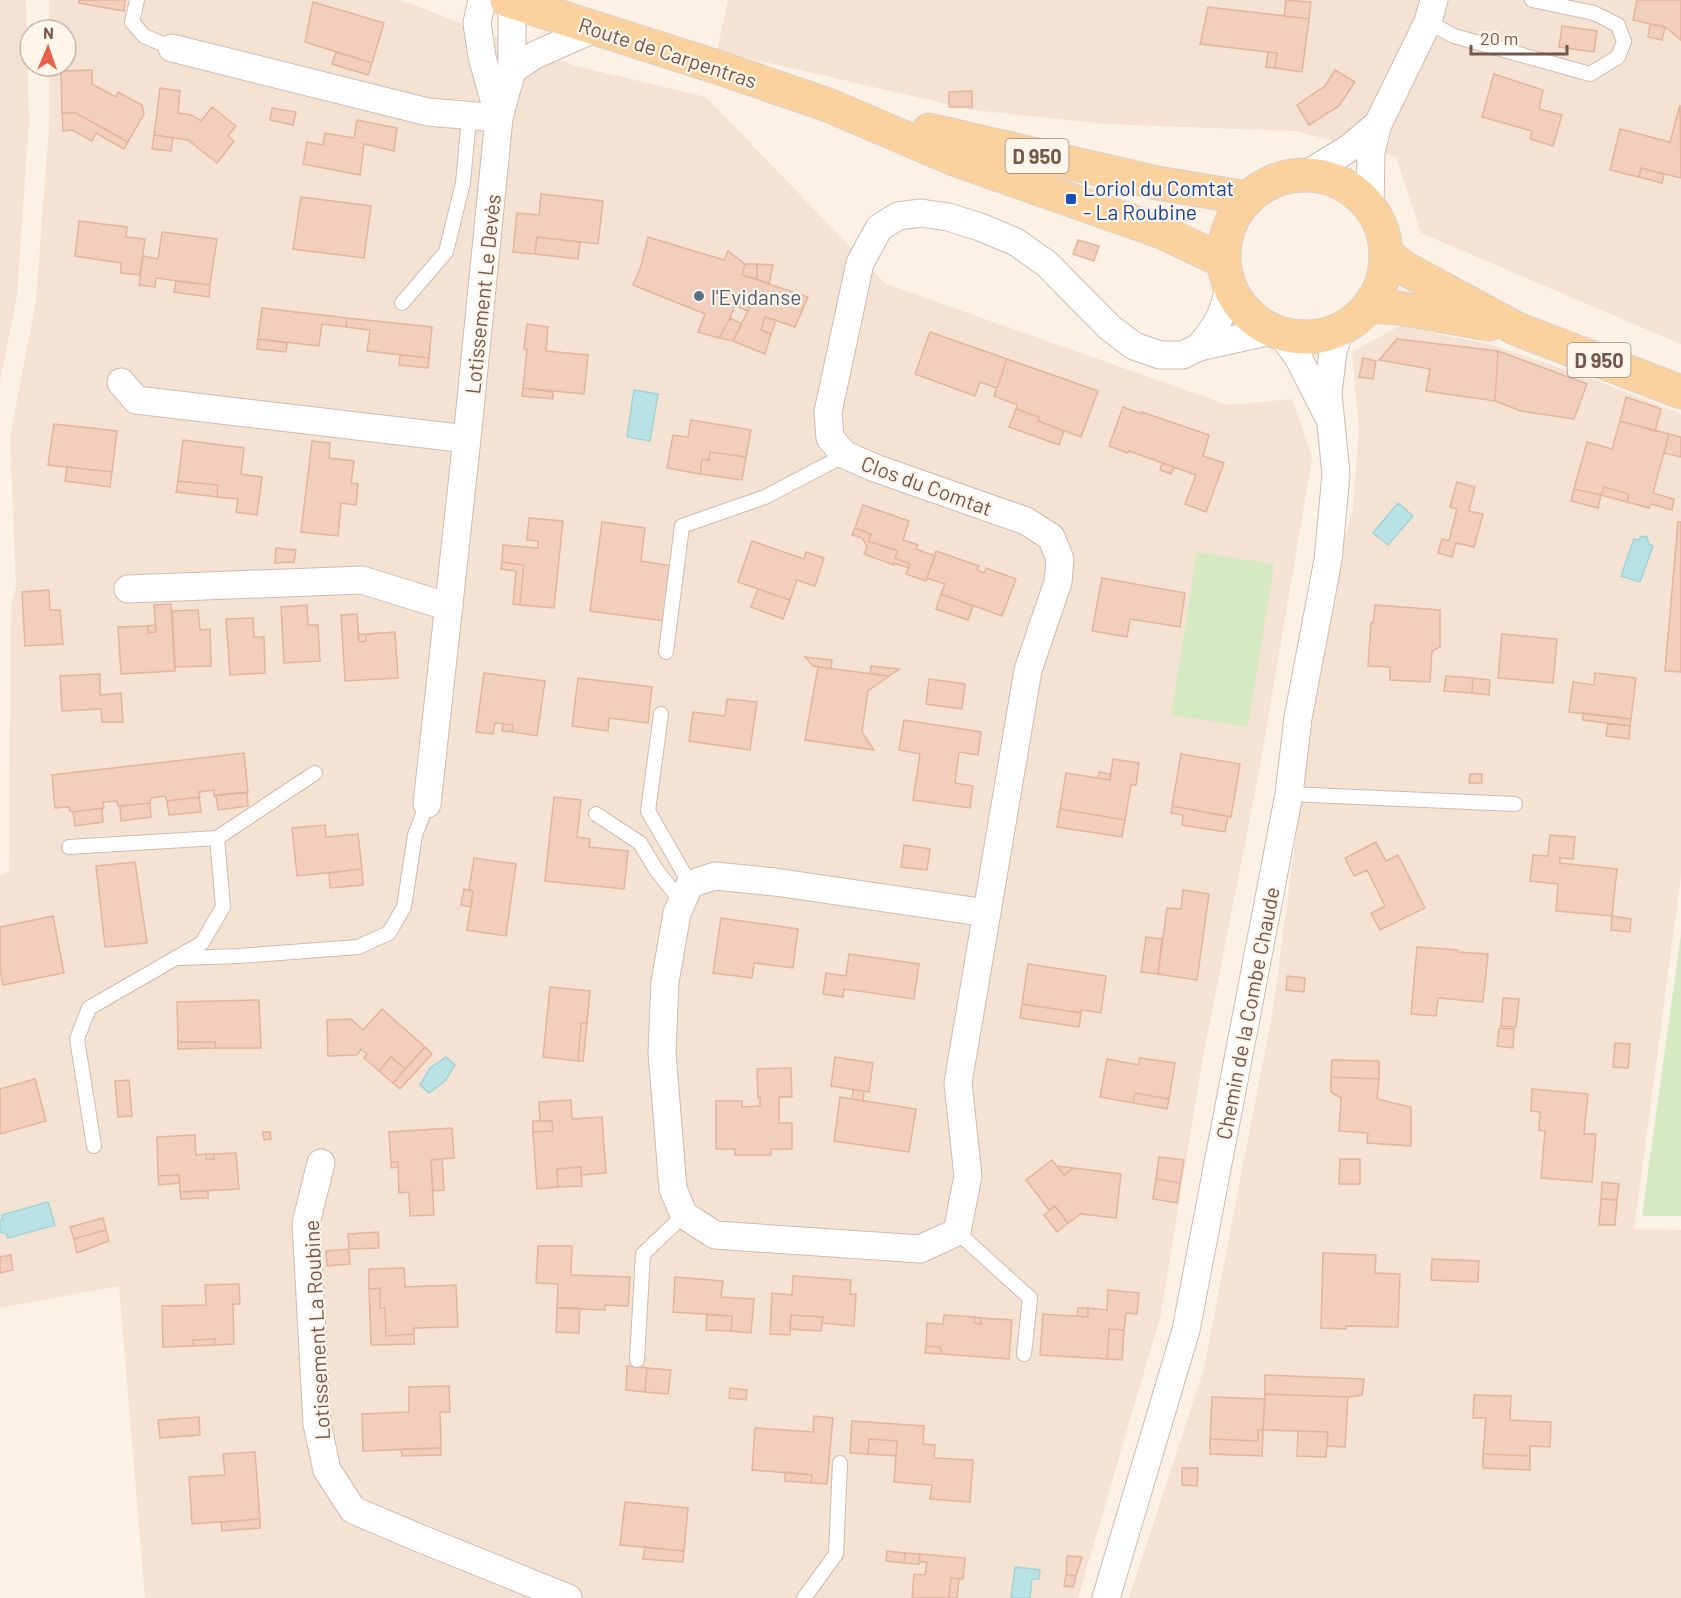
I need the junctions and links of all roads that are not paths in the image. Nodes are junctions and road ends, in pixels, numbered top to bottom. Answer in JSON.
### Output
{"nodes":[{"id":1,"x":137,"y":0,"type":"edge"},
{"id":2,"x":1532,"y":0,"type":"edge"},
{"id":3,"x":500,"y":1,"type":"edge"},
{"id":4,"x":1431,"y":11,"type":"edge"},
{"id":5,"x":596,"y":28,"type":"junction"},
{"id":6,"x":172,"y":48,"type":"joint"},
{"id":7,"x":512,"y":70,"type":"junction"},
{"id":8,"x":828,"y":105,"type":"junction"},
{"id":9,"x":469,"y":117,"type":"junction"},
{"id":10,"x":499,"y":118,"type":"junction"},
{"id":11,"x":1378,"y":124,"type":"junction"},
{"id":12,"x":1307,"y":174,"type":"junction"},
{"id":13,"x":1247,"y":198,"type":"junction"},
{"id":14,"x":1370,"y":207,"type":"junction"},
{"id":15,"x":1386,"y":254,"type":"junction"},
{"id":16,"x":1226,"y":274,"type":"junction"},
{"id":17,"x":402,"y":303,"type":"dead end"},
{"id":18,"x":1369,"y":306,"type":"junction"},
{"id":19,"x":1341,"y":328,"type":"junction"},
{"id":20,"x":1517,"y":329,"type":"junction"},
{"id":21,"x":1277,"y":332,"type":"junction"},
{"id":22,"x":1199,"y":346,"type":"junction"},
{"id":23,"x":121,"y":382,"type":"dead end"},
{"id":24,"x":1681,"y":392,"type":"edge"},
{"id":25,"x":1329,"y":418,"type":"junction"},
{"id":26,"x":467,"y":439,"type":"junction"},
{"id":27,"x":845,"y":455,"type":"junction"},
{"id":28,"x":128,"y":590,"type":"dead end"},
{"id":29,"x":449,"y":607,"type":"junction"},
{"id":30,"x":666,"y":652,"type":"dead end"},
{"id":31,"x":661,"y":714,"type":"dead end"},
{"id":32,"x":315,"y":773,"type":"dead end"},
{"id":33,"x":1289,"y":794,"type":"junction"},
{"id":34,"x":427,"y":804,"type":"joint"},
{"id":35,"x":1515,"y":804,"type":"dead end"},
{"id":36,"x":596,"y":814,"type":"dead end"},
{"id":37,"x":217,"y":838,"type":"junction"},
{"id":38,"x":69,"y":847,"type":"dead end"},
{"id":39,"x":686,"y":893,"type":"junction"},
{"id":40,"x":987,"y":913,"type":"junction"},
{"id":41,"x":177,"y":958,"type":"junction"},
{"id":42,"x":94,"y":1146,"type":"dead end"},
{"id":43,"x":321,"y":1163,"type":"dead end"},
{"id":44,"x":684,"y":1215,"type":"junction"},
{"id":45,"x":957,"y":1232,"type":"junction"},
{"id":46,"x":1024,"y":1354,"type":"dead end"},
{"id":47,"x":637,"y":1360,"type":"dead end"},
{"id":48,"x":840,"y":1463,"type":"dead end"},
{"id":49,"x":568,"y":1598,"type":"edge"},
{"id":50,"x":804,"y":1598,"type":"edge"},
{"id":51,"x":1106,"y":1598,"type":"edge"}],
"edges":[{"from":1,"to":6,"type":"lane"},
{"from":2,"to":4,"type":"lane"},
{"from":3,"to":5,"type":"main road","name":"Route de Carpentras","number":"D 950"},
{"from":3,"to":7,"type":"street"},
{"from":3,"to":10,"type":"street"},
{"from":4,"to":11,"type":"street"},
{"from":5,"to":7,"type":"street"},
{"from":5,"to":8,"type":"main road","name":"Route de Carpentras","number":"D 950"},
{"from":6,"to":9,"type":"street"},
{"from":7,"to":10,"type":"street"},
{"from":8,"to":13,"type":"main road","name":"Route de Carpentras","number":"D 950"},
{"from":8,"to":16,"type":"main road","name":"Route de Carpentras","number":"D 950"},
{"from":9,"to":10,"type":"street"},
{"from":9,"to":17,"type":"lane"},
{"from":10,"to":26,"type":"street","name":"Lotissement Le Devès"},
{"from":11,"to":12,"type":"street"},
{"from":11,"to":14,"type":"street"},
{"from":12,"to":13,"type":"main road"},
{"from":12,"to":14,"type":"main road"},
{"from":13,"to":16,"type":"main road"},
{"from":14,"to":15,"type":"main road"},
{"from":15,"to":18,"type":"main road"},
{"from":15,"to":20,"type":"main road","number":"D 950"},
{"from":16,"to":21,"type":"main road"},
{"from":16,"to":22,"type":"street"},
{"from":18,"to":19,"type":"main road"},
{"from":18,"to":20,"type":"main road","number":"D 950"},
{"from":19,"to":21,"type":"main road"},
{"from":19,"to":25,"type":"street","name":"Chemin de la Combe Chaude"},
{"from":20,"to":24,"type":"main road","number":"D 950"},
{"from":21,"to":22,"type":"street","name":"Clos du Comtat"},
{"from":21,"to":25,"type":"street","name":"Chemin de la Combe Chaude"},
{"from":22,"to":27,"type":"street","name":"Clos du Comtat"},
{"from":23,"to":26,"type":"street"},
{"from":25,"to":33,"type":"street","name":"Chemin de la Combe Chaude"},
{"from":26,"to":29,"type":"street","name":"Lotissement Le Devès"},
{"from":27,"to":30,"type":"lane"},
{"from":27,"to":40,"type":"street","name":"Clos du Comtat"},
{"from":28,"to":29,"type":"street"},
{"from":29,"to":34,"type":"street","name":"Lotissement Le Devès"},
{"from":31,"to":39,"type":"lane"},
{"from":32,"to":37,"type":"lane"},
{"from":33,"to":35,"type":"lane"},
{"from":33,"to":51,"type":"street","name":"Chemin de la Combe Chaude"},
{"from":34,"to":41,"type":"lane"},
{"from":36,"to":39,"type":"lane"},
{"from":37,"to":38,"type":"lane"},
{"from":37,"to":41,"type":"lane"},
{"from":39,"to":40,"type":"street"},
{"from":39,"to":44,"type":"street"},
{"from":40,"to":45,"type":"street","name":"Clos du Comtat"},
{"from":41,"to":42,"type":"lane"},
{"from":43,"to":49,"type":"street","name":"Lotissement La Roubine"},
{"from":44,"to":45,"type":"street"},
{"from":44,"to":47,"type":"lane"},
{"from":45,"to":46,"type":"lane"},
{"from":48,"to":50,"type":"lane"}]}
